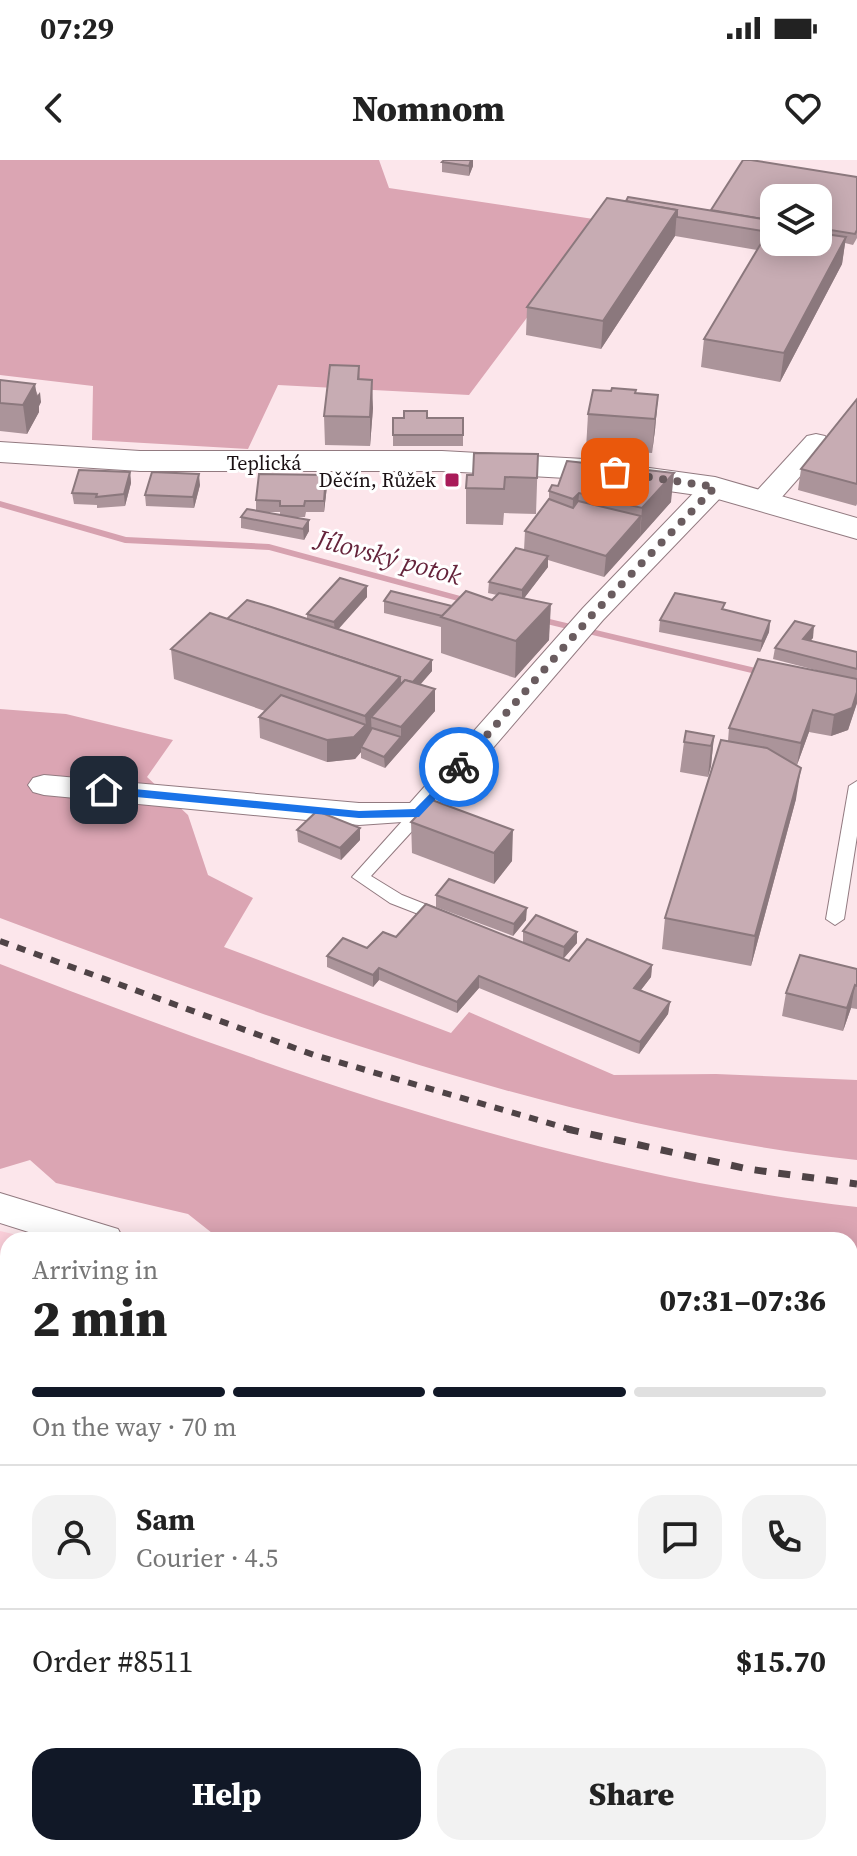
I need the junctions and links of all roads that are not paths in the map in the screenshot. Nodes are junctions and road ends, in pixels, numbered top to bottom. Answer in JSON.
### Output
{"nodes":[{"id":1,"x":816,"y":442,"type":"dead end"},
{"id":2,"x":0,"y":452,"type":"edge"},
{"id":3,"x":715,"y":487,"type":"junction"},
{"id":4,"x":764,"y":500,"type":"junction"},
{"id":5,"x":857,"y":529,"type":"edge"},
{"id":6,"x":44,"y":785,"type":"dead end"},
{"id":7,"x":857,"y":786,"type":"edge"},
{"id":8,"x":419,"y":813,"type":"junction"},
{"id":9,"x":835,"y":919,"type":"dead end"},
{"id":10,"x":467,"y":926,"type":"edge"},
{"id":11,"x":0,"y":1208,"type":"edge"},
{"id":12,"x":78,"y":1232,"type":"edge"}],
"edges":[{"from":1,"to":4,"type":"street"},
{"from":2,"to":3,"type":"main road","name":"Teplická"},
{"from":3,"to":4,"type":"main road","name":"Teplická"},
{"from":3,"to":8,"type":"street"},
{"from":4,"to":5,"type":"main road","name":"Teplická"},
{"from":6,"to":8,"type":"street"},
{"from":7,"to":9,"type":"lane"},
{"from":8,"to":10,"type":"lane"},
{"from":11,"to":12,"type":"street"}]}
